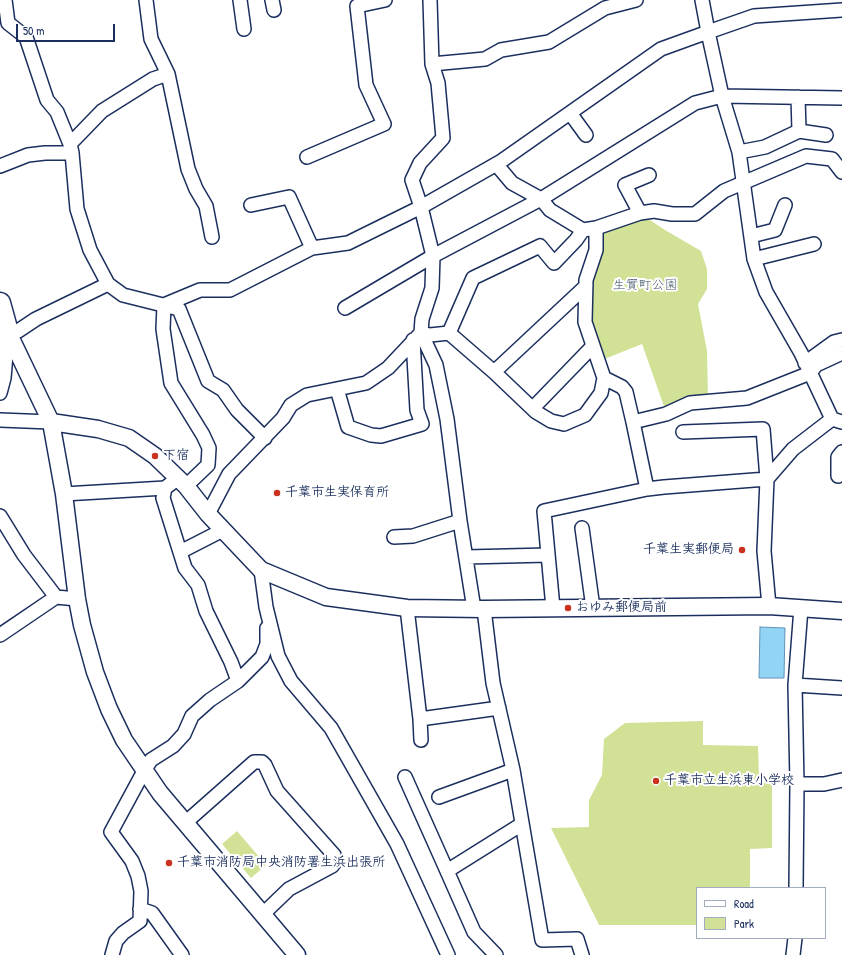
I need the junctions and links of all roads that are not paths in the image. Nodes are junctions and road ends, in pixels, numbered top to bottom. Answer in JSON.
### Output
{"nodes":[{"id":1,"x":5,"y":0,"type":"edge"},
{"id":2,"x":146,"y":0,"type":"edge"},
{"id":3,"x":240,"y":0,"type":"edge"},
{"id":4,"x":385,"y":0,"type":"edge"},
{"id":5,"x":430,"y":0,"type":"edge"},
{"id":6,"x":636,"y":0,"type":"edge"},
{"id":7,"x":702,"y":0,"type":"edge"},
{"id":8,"x":842,"y":10,"type":"edge"},
{"id":9,"x":244,"y":29,"type":"dead end"},
{"id":10,"x":708,"y":32,"type":"junction"},
{"id":11,"x":432,"y":64,"type":"junction"},
{"id":12,"x":168,"y":74,"type":"junction"},
{"id":13,"x":722,"y":96,"type":"junction"},
{"id":14,"x":798,"y":97,"type":"junction"},
{"id":15,"x":842,"y":98,"type":"edge"},
{"id":16,"x":570,"y":113,"type":"junction"},
{"id":17,"x":799,"y":131,"type":"junction"},
{"id":18,"x":586,"y":135,"type":"dead end"},
{"id":19,"x":826,"y":135,"type":"dead end"},
{"id":20,"x":71,"y":149,"type":"junction"},
{"id":21,"x":740,"y":152,"type":"junction"},
{"id":22,"x":307,"y":157,"type":"dead end"},
{"id":23,"x":496,"y":164,"type":"junction"},
{"id":24,"x":0,"y":166,"type":"edge"},
{"id":25,"x":842,"y":172,"type":"edge"},
{"id":26,"x":649,"y":175,"type":"dead end"},
{"id":27,"x":743,"y":183,"type":"junction"},
{"id":28,"x":541,"y":199,"type":"junction"},
{"id":29,"x":251,"y":205,"type":"dead end"},
{"id":30,"x":785,"y":205,"type":"dead end"},
{"id":31,"x":421,"y":207,"type":"junction"},
{"id":32,"x":640,"y":213,"type":"junction"},
{"id":33,"x":589,"y":229,"type":"junction"},
{"id":34,"x":751,"y":236,"type":"junction"},
{"id":35,"x":212,"y":238,"type":"dead end"},
{"id":36,"x":814,"y":244,"type":"dead end"},
{"id":37,"x":312,"y":248,"type":"junction"},
{"id":38,"x":433,"y":256,"type":"junction"},
{"id":39,"x":754,"y":259,"type":"junction"},
{"id":40,"x":108,"y":284,"type":"junction"},
{"id":41,"x":586,"y":286,"type":"junction"},
{"id":42,"x":0,"y":303,"type":"edge"},
{"id":43,"x":164,"y":305,"type":"junction"},
{"id":44,"x":345,"y":308,"type":"dead end"},
{"id":45,"x":449,"y":333,"type":"junction"},
{"id":46,"x":4,"y":335,"type":"edge"},
{"id":47,"x":417,"y":336,"type":"junction"},
{"id":48,"x":842,"y":340,"type":"edge"},
{"id":49,"x":593,"y":346,"type":"junction"},
{"id":50,"x":842,"y":353,"type":"edge"},
{"id":51,"x":807,"y":368,"type":"junction"},
{"id":52,"x":494,"y":372,"type":"junction"},
{"id":53,"x":604,"y":378,"type":"junction"},
{"id":54,"x":336,"y":389,"type":"junction"},
{"id":55,"x":0,"y":393,"type":"edge"},
{"id":56,"x":533,"y":408,"type":"junction"},
{"id":57,"x":0,"y":420,"type":"edge"},
{"id":58,"x":837,"y":420,"type":"edge"},
{"id":59,"x":51,"y":422,"type":"junction"},
{"id":60,"x":633,"y":422,"type":"junction"},
{"id":61,"x":683,"y":432,"type":"dead end"},
{"id":62,"x":265,"y":438,"type":"junction"},
{"id":63,"x":842,"y":452,"type":"edge"},
{"id":64,"x":838,"y":476,"type":"dead end"},
{"id":65,"x":767,"y":479,"type":"junction"},
{"id":66,"x":182,"y":482,"type":"junction"},
{"id":67,"x":164,"y":488,"type":"junction"},
{"id":68,"x":647,"y":489,"type":"junction"},
{"id":69,"x":64,"y":494,"type":"junction"},
{"id":70,"x":208,"y":514,"type":"junction"},
{"id":71,"x":0,"y":516,"type":"edge"},
{"id":72,"x":460,"y":522,"type":"junction"},
{"id":73,"x":582,"y":528,"type":"dead end"},
{"id":74,"x":223,"y":530,"type":"junction"},
{"id":75,"x":394,"y":537,"type":"dead end"},
{"id":76,"x":180,"y":552,"type":"junction"},
{"id":77,"x":548,"y":555,"type":"junction"},
{"id":78,"x":466,"y":557,"type":"junction"},
{"id":79,"x":261,"y":570,"type":"junction"},
{"id":80,"x":56,"y":597,"type":"junction"},
{"id":81,"x":77,"y":599,"type":"junction"},
{"id":82,"x":769,"y":606,"type":"junction"},
{"id":83,"x":266,"y":607,"type":"junction"},
{"id":84,"x":407,"y":608,"type":"junction"},
{"id":85,"x":553,"y":608,"type":"junction"},
{"id":86,"x":593,"y":608,"type":"junction"},
{"id":87,"x":801,"y":608,"type":"junction"},
{"id":88,"x":479,"y":609,"type":"junction"},
{"id":89,"x":842,"y":611,"type":"edge"},
{"id":90,"x":0,"y":635,"type":"edge"},
{"id":91,"x":238,"y":681,"type":"junction"},
{"id":92,"x":794,"y":685,"type":"junction"},
{"id":93,"x":842,"y":688,"type":"edge"},
{"id":94,"x":499,"y":708,"type":"junction"},
{"id":95,"x":420,"y":719,"type":"junction"},
{"id":96,"x":421,"y":740,"type":"dead end"},
{"id":97,"x":513,"y":770,"type":"junction"},
{"id":98,"x":144,"y":771,"type":"junction"},
{"id":99,"x":405,"y":777,"type":"dead end"},
{"id":100,"x":842,"y":780,"type":"edge"},
{"id":101,"x":797,"y":784,"type":"junction"},
{"id":102,"x":438,"y":797,"type":"dead end"},
{"id":103,"x":185,"y":823,"type":"junction"},
{"id":104,"x":522,"y":824,"type":"junction"},
{"id":105,"x":447,"y":871,"type":"junction"},
{"id":106,"x":796,"y":887,"type":"edge"},
{"id":107,"x":140,"y":909,"type":"junction"},
{"id":108,"x":263,"y":914,"type":"junction"},
{"id":109,"x":795,"y":939,"type":"edge"},
{"id":110,"x":796,"y":954,"type":"edge"},
{"id":111,"x":112,"y":955,"type":"edge"},
{"id":112,"x":182,"y":955,"type":"edge"},
{"id":113,"x":298,"y":955,"type":"edge"},
{"id":114,"x":448,"y":955,"type":"edge"},
{"id":115,"x":496,"y":955,"type":"edge"},
{"id":116,"x":582,"y":955,"type":"edge"}],
"edges":[{"from":1,"to":20,"type":"street"},
{"from":2,"to":12,"type":"street"},
{"from":3,"to":9,"type":"street"},
{"from":4,"to":22,"type":"street"},
{"from":5,"to":11,"type":"street"},
{"from":6,"to":11,"type":"street"},
{"from":7,"to":10,"type":"street"},
{"from":8,"to":10,"type":"street"},
{"from":10,"to":13,"type":"street"},
{"from":10,"to":16,"type":"street"},
{"from":11,"to":31,"type":"street"},
{"from":12,"to":20,"type":"street"},
{"from":12,"to":35,"type":"street"},
{"from":13,"to":14,"type":"street"},
{"from":13,"to":21,"type":"street"},
{"from":13,"to":28,"type":"street"},
{"from":14,"to":15,"type":"street"},
{"from":14,"to":17,"type":"street"},
{"from":16,"to":18,"type":"street"},
{"from":16,"to":23,"type":"street"},
{"from":17,"to":19,"type":"street"},
{"from":17,"to":21,"type":"street"},
{"from":20,"to":24,"type":"street"},
{"from":20,"to":40,"type":"street"},
{"from":21,"to":27,"type":"street"},
{"from":23,"to":28,"type":"street"},
{"from":23,"to":31,"type":"street"},
{"from":25,"to":27,"type":"street"},
{"from":26,"to":32,"type":"street"},
{"from":27,"to":32,"type":"street"},
{"from":27,"to":34,"type":"street"},
{"from":28,"to":33,"type":"street"},
{"from":28,"to":38,"type":"street"},
{"from":29,"to":37,"type":"street"},
{"from":30,"to":34,"type":"street"},
{"from":31,"to":37,"type":"street"},
{"from":31,"to":38,"type":"street"},
{"from":32,"to":33,"type":"street"},
{"from":33,"to":41,"type":"street"},
{"from":33,"to":45,"type":"street"},
{"from":34,"to":39,"type":"street"},
{"from":36,"to":39,"type":"street"},
{"from":37,"to":43,"type":"street"},
{"from":38,"to":44,"type":"street"},
{"from":38,"to":47,"type":"street"},
{"from":39,"to":51,"type":"street"},
{"from":40,"to":43,"type":"street"},
{"from":40,"to":46,"type":"street"},
{"from":41,"to":49,"type":"street"},
{"from":41,"to":52,"type":"street"},
{"from":42,"to":46,"type":"main road"},
{"from":43,"to":62,"type":"street"},
{"from":43,"to":66,"type":"street"},
{"from":45,"to":47,"type":"street"},
{"from":45,"to":52,"type":"street"},
{"from":46,"to":55,"type":"street"},
{"from":46,"to":59,"type":"street"},
{"from":47,"to":54,"type":"street"},
{"from":47,"to":54,"type":"street"},
{"from":47,"to":72,"type":"street"},
{"from":48,"to":51,"type":"street"},
{"from":49,"to":53,"type":"street"},
{"from":49,"to":56,"type":"street"},
{"from":50,"to":51,"type":"street"},
{"from":51,"to":58,"type":"street"},
{"from":51,"to":60,"type":"street"},
{"from":52,"to":56,"type":"street"},
{"from":53,"to":56,"type":"street"},
{"from":53,"to":60,"type":"street"},
{"from":54,"to":62,"type":"street"},
{"from":57,"to":59,"type":"street"},
{"from":58,"to":65,"type":"street"},
{"from":59,"to":66,"type":"street"},
{"from":59,"to":69,"type":"street"},
{"from":60,"to":68,"type":"street"},
{"from":61,"to":65,"type":"street"},
{"from":62,"to":70,"type":"street"},
{"from":63,"to":64,"type":"street"},
{"from":65,"to":68,"type":"street"},
{"from":65,"to":82,"type":"street"},
{"from":66,"to":67,"type":"street"},
{"from":66,"to":70,"type":"street"},
{"from":67,"to":69,"type":"street"},
{"from":67,"to":76,"type":"street"},
{"from":68,"to":77,"type":"street"},
{"from":69,"to":81,"type":"street"},
{"from":70,"to":74,"type":"street"},
{"from":71,"to":80,"type":"street"},
{"from":72,"to":75,"type":"street"},
{"from":72,"to":78,"type":"street"},
{"from":73,"to":86,"type":"street"},
{"from":74,"to":76,"type":"street"},
{"from":74,"to":79,"type":"street"},
{"from":76,"to":91,"type":"street"},
{"from":77,"to":78,"type":"street"},
{"from":77,"to":85,"type":"street"},
{"from":78,"to":88,"type":"street"},
{"from":79,"to":83,"type":"street"},
{"from":79,"to":84,"type":"street"},
{"from":80,"to":81,"type":"street"},
{"from":80,"to":90,"type":"street"},
{"from":81,"to":98,"type":"street"},
{"from":82,"to":86,"type":"street"},
{"from":82,"to":87,"type":"street"},
{"from":83,"to":91,"type":"street"},
{"from":83,"to":114,"type":"street"},
{"from":84,"to":88,"type":"street"},
{"from":84,"to":95,"type":"street"},
{"from":85,"to":86,"type":"street"},
{"from":85,"to":88,"type":"street"},
{"from":87,"to":89,"type":"street"},
{"from":87,"to":92,"type":"street"},
{"from":88,"to":94,"type":"street"},
{"from":91,"to":98,"type":"street"},
{"from":92,"to":93,"type":"street"},
{"from":92,"to":101,"type":"street"},
{"from":94,"to":95,"type":"street"},
{"from":94,"to":97,"type":"street"},
{"from":95,"to":96,"type":"street"},
{"from":97,"to":102,"type":"street"},
{"from":97,"to":104,"type":"street"},
{"from":98,"to":103,"type":"street"},
{"from":98,"to":107,"type":"street"},
{"from":99,"to":105,"type":"street"},
{"from":100,"to":101,"type":"street"},
{"from":101,"to":106,"type":"street"},
{"from":103,"to":108,"type":"street"},
{"from":103,"to":108,"type":"street"},
{"from":104,"to":105,"type":"street"},
{"from":104,"to":116,"type":"street"},
{"from":105,"to":115,"type":"street"},
{"from":107,"to":111,"type":"street"},
{"from":107,"to":112,"type":"street"},
{"from":108,"to":113,"type":"street"},
{"from":109,"to":110,"type":"street"}]}
